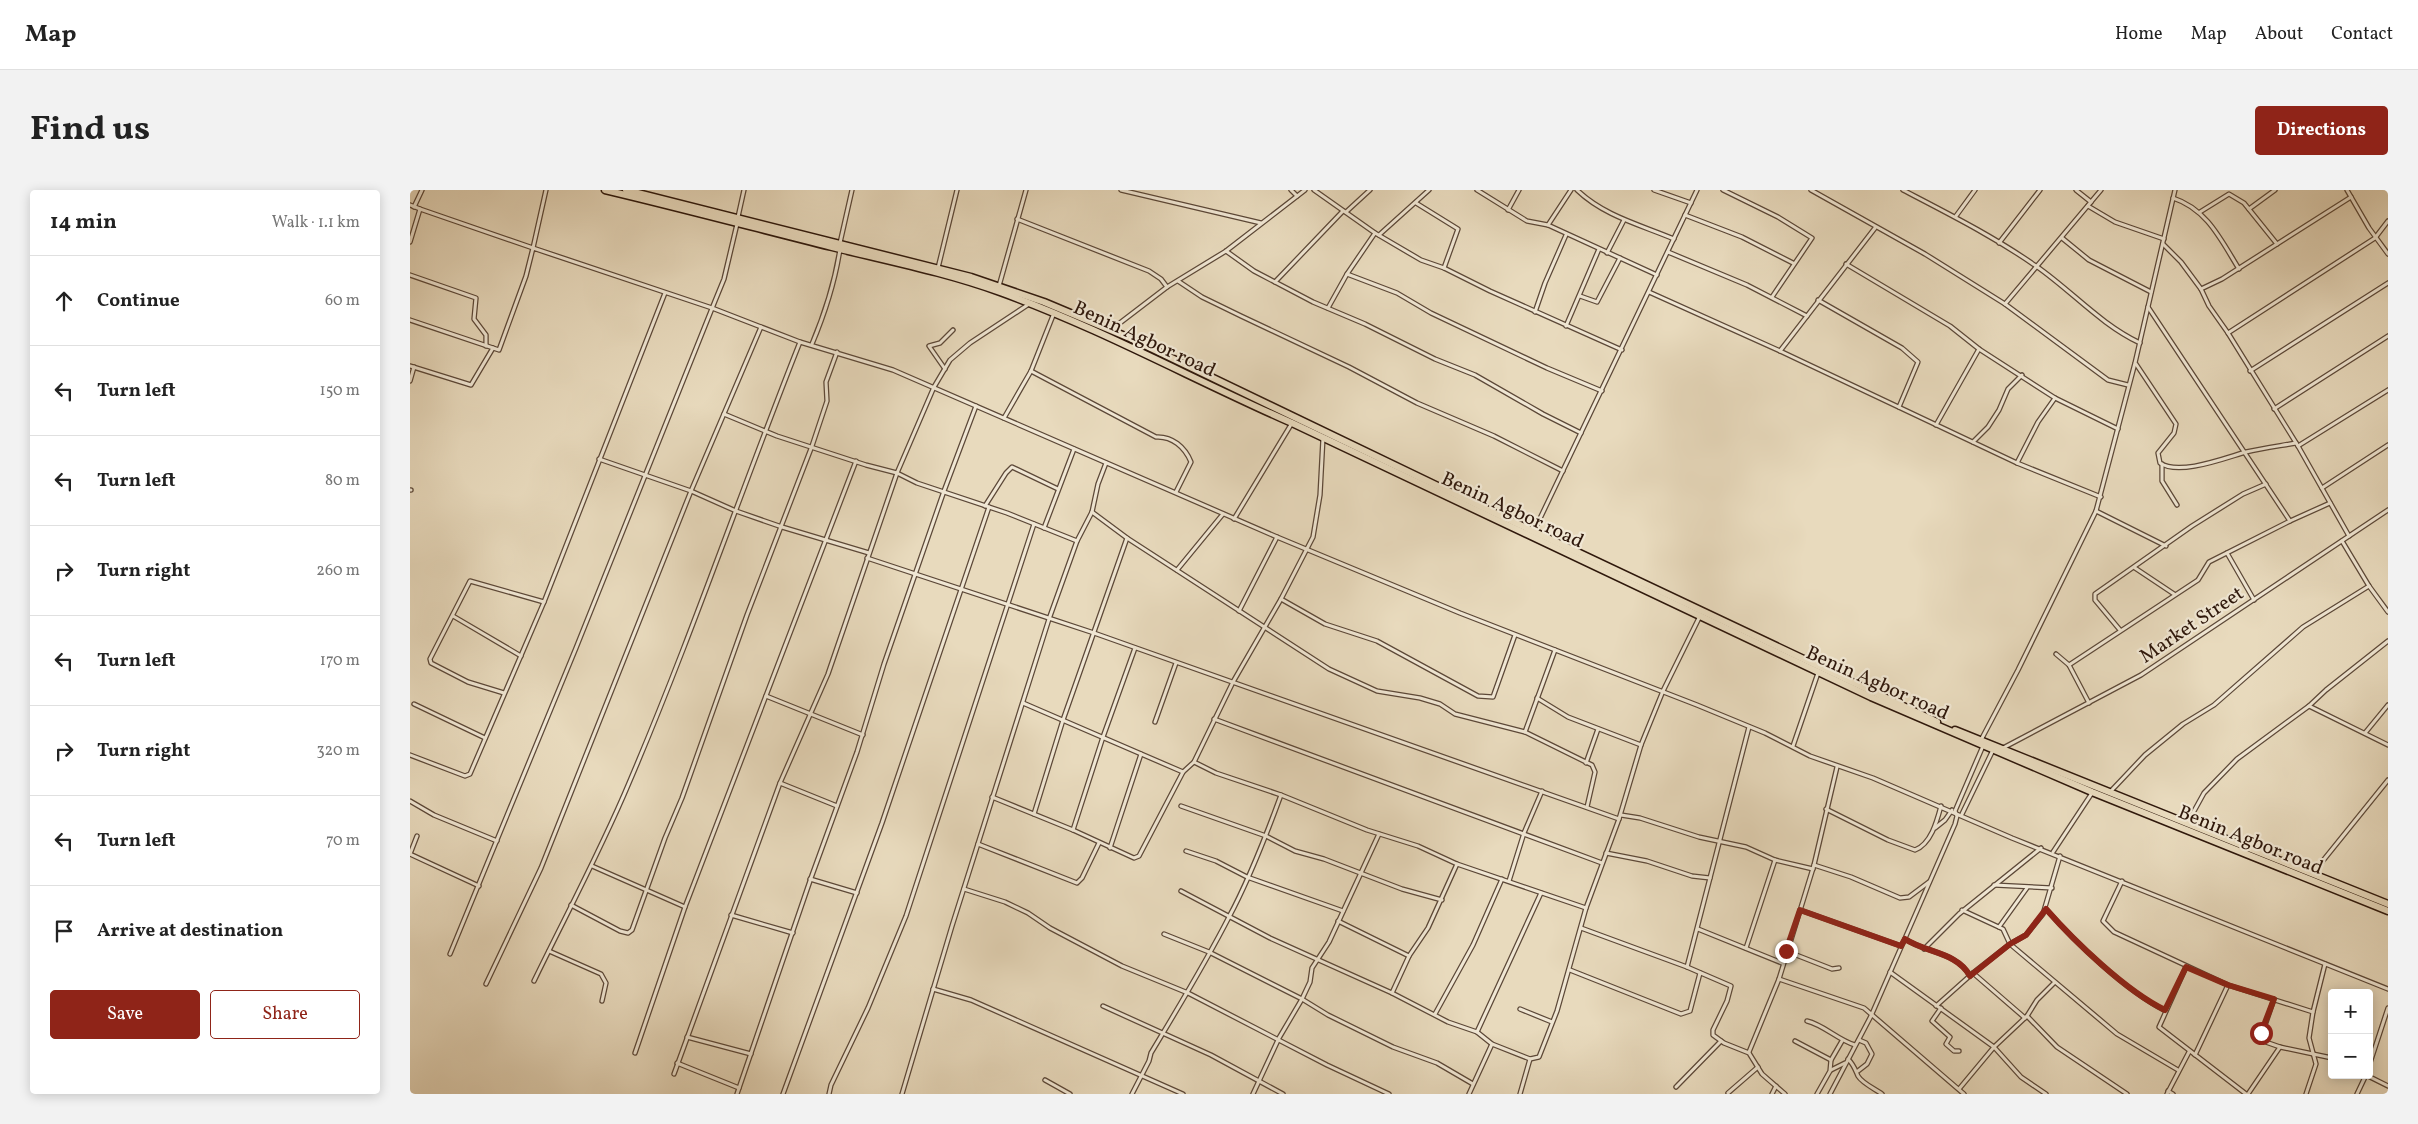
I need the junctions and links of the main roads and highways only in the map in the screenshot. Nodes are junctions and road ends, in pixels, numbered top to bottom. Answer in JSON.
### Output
{"nodes":[{"id":1,"x":605,"y":190,"type":"edge"},
{"id":2,"x":626,"y":190,"type":"edge"},
{"id":3,"x":638,"y":191,"type":"edge"},
{"id":4,"x":737,"y":220,"type":"junction"},
{"id":5,"x":840,"y":246,"type":"junction"},
{"id":6,"x":1229,"y":386,"type":"junction"},
{"id":7,"x":1225,"y":393,"type":"junction"},
{"id":8,"x":1983,"y":743,"type":"junction"},
{"id":9,"x":1994,"y":748,"type":"junction"},
{"id":10,"x":2388,"y":904,"type":"edge"},
{"id":11,"x":2388,"y":911,"type":"edge"}],
"edges":[{"from":1,"to":4,"type":"highway","name":"Benin Agbor road"},
{"from":2,"to":3,"type":"highway","name":"Benin Agbor road"},
{"from":3,"to":4,"type":"highway","name":"Benin Agbor road"},
{"from":4,"to":5,"type":"highway","name":"Benin Agbor road"},
{"from":5,"to":6,"type":"highway","name":"Benin Agbor road"},
{"from":5,"to":7,"type":"highway","name":"Benin Agbor road"},
{"from":6,"to":7,"type":"highway"},
{"from":6,"to":8,"type":"highway","name":"Benin Agbor road"},
{"from":7,"to":8,"type":"highway","name":"Benin Agbor road"},
{"from":8,"to":9,"type":"highway","name":"Benin Agbor road"},
{"from":9,"to":10,"type":"highway","name":"Benin Agbor road"},
{"from":9,"to":11,"type":"highway","name":"Benin Agbor road"}]}
